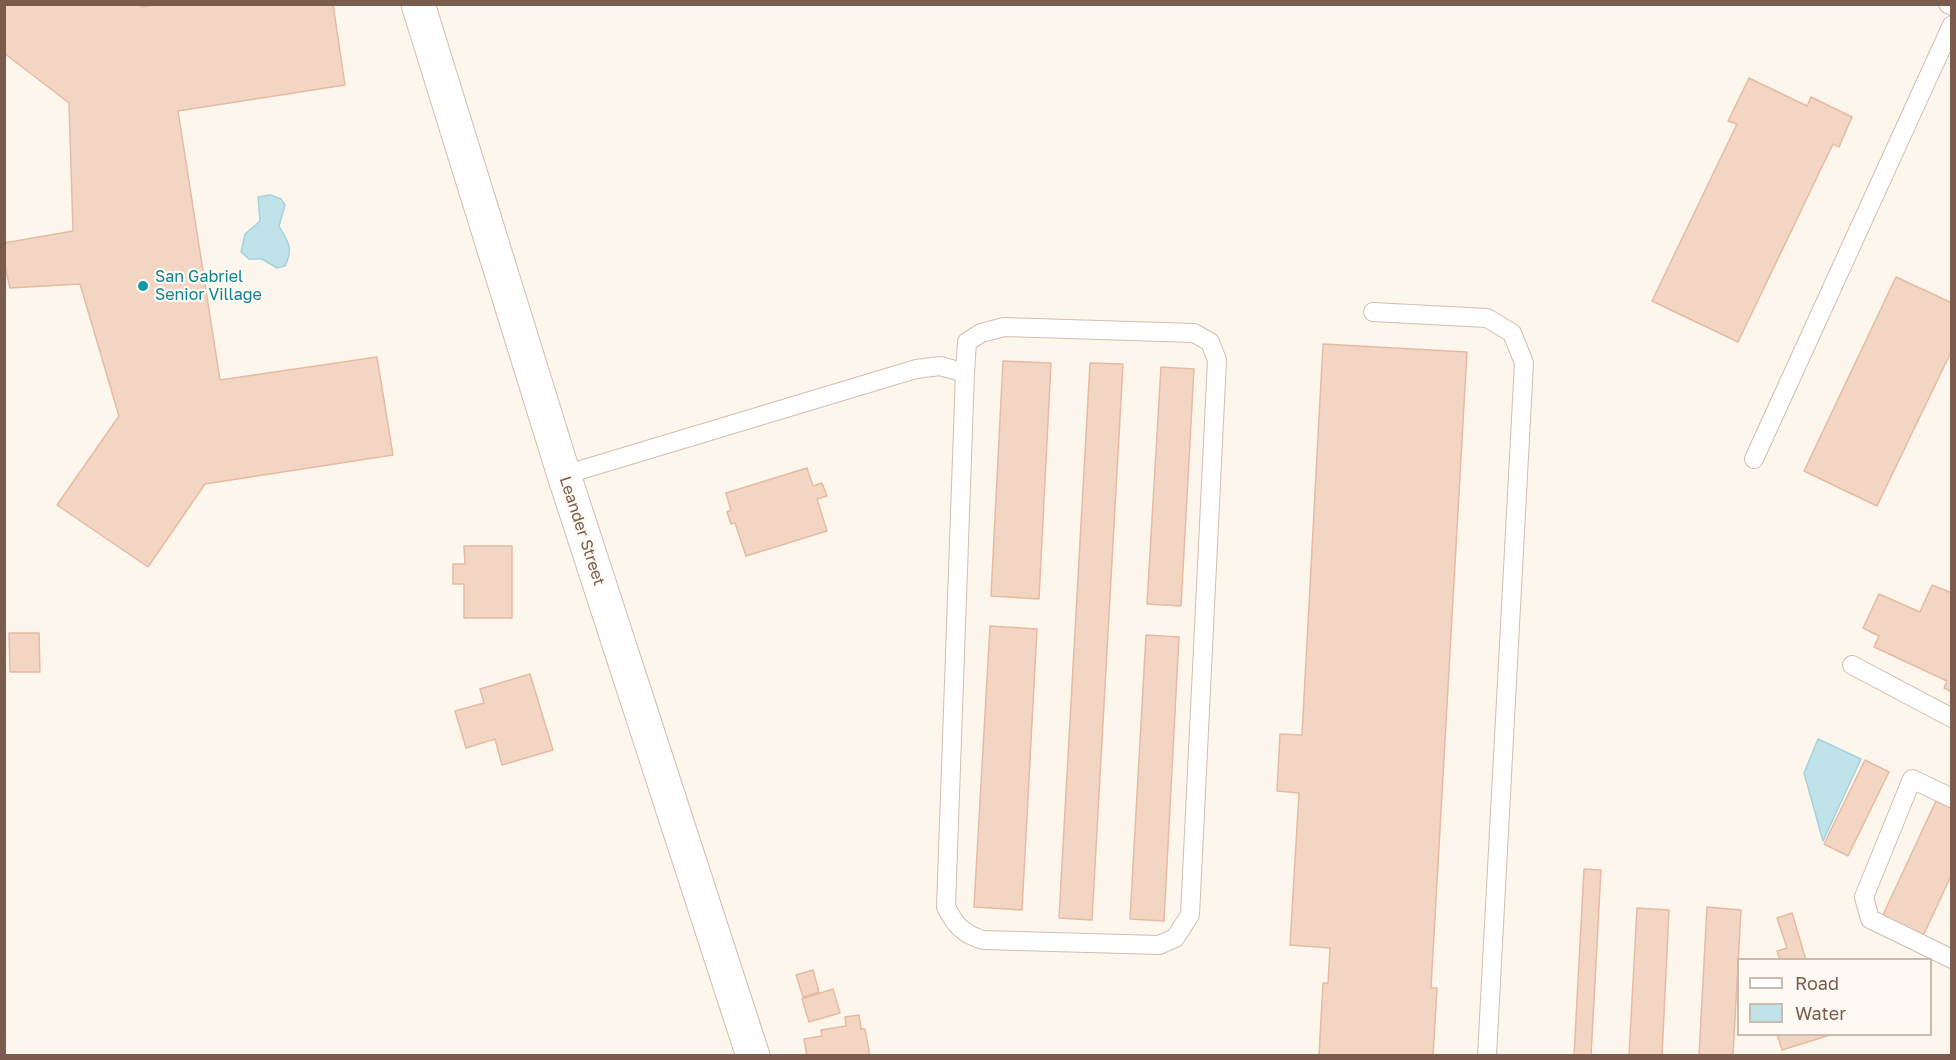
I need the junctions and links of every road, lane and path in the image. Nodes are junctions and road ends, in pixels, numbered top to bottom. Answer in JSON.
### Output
{"nodes":[{"id":1,"x":417,"y":4,"type":"edge"},
{"id":2,"x":1952,"y":25,"type":"edge"},
{"id":3,"x":1373,"y":312,"type":"dead end"},
{"id":4,"x":965,"y":373,"type":"junction"},
{"id":5,"x":1754,"y":459,"type":"dead end"},
{"id":6,"x":564,"y":475,"type":"junction"},
{"id":7,"x":1852,"y":665,"type":"dead end"},
{"id":8,"x":1952,"y":718,"type":"edge"},
{"id":9,"x":1952,"y":798,"type":"edge"},
{"id":10,"x":1952,"y":959,"type":"edge"},
{"id":11,"x":753,"y":1056,"type":"edge"},
{"id":12,"x":1487,"y":1056,"type":"edge"}],
"edges":[{"from":1,"to":6,"type":"street","name":"Leander Street"},
{"from":2,"to":5,"type":"lane"},
{"from":3,"to":12,"type":"lane"},
{"from":4,"to":4,"type":"lane"},
{"from":4,"to":6,"type":"lane"},
{"from":6,"to":11,"type":"street","name":"Leander Street"},
{"from":7,"to":8,"type":"lane"},
{"from":9,"to":10,"type":"lane"}]}
